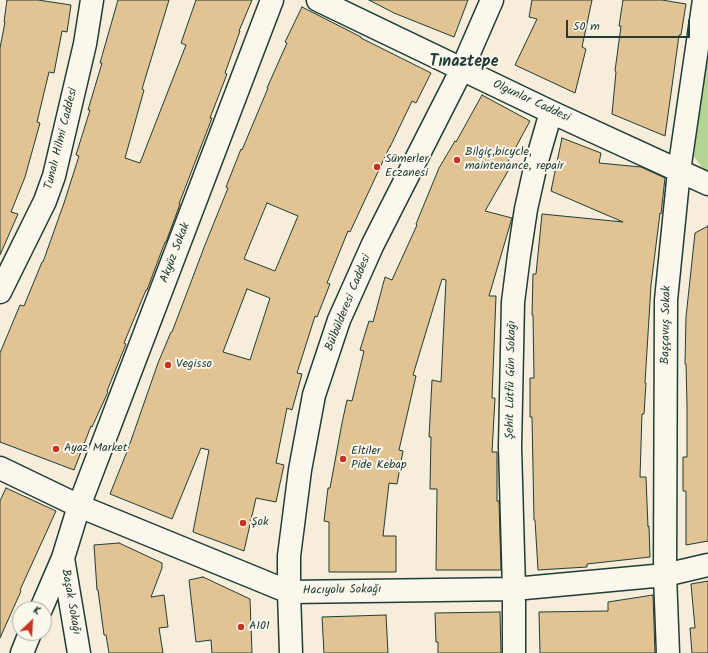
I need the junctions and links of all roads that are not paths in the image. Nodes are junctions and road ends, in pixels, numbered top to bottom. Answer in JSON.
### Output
{"nodes":[{"id":1,"x":92,"y":0,"type":"edge"},
{"id":2,"x":272,"y":0,"type":"edge"},
{"id":3,"x":318,"y":0,"type":"edge"},
{"id":4,"x":492,"y":0,"type":"edge"},
{"id":5,"x":704,"y":0,"type":"edge"},
{"id":6,"x":462,"y":69,"type":"junction"},
{"id":7,"x":551,"y":112,"type":"junction"},
{"id":8,"x":679,"y":171,"type":"junction"},
{"id":9,"x":708,"y":184,"type":"edge"},
{"id":10,"x":0,"y":292,"type":"edge"},
{"id":11,"x":0,"y":468,"type":"edge"},
{"id":12,"x":79,"y":506,"type":"junction"},
{"id":13,"x":63,"y":558,"type":"junction"},
{"id":14,"x":708,"y":565,"type":"edge"},
{"id":15,"x":665,"y":575,"type":"junction"},
{"id":16,"x":514,"y":589,"type":"junction"},
{"id":17,"x":289,"y":592,"type":"junction"},
{"id":18,"x":44,"y":601,"type":"edge"},
{"id":19,"x":27,"y":641,"type":"edge"},
{"id":20,"x":22,"y":653,"type":"edge"},
{"id":21,"x":79,"y":653,"type":"edge"},
{"id":22,"x":291,"y":653,"type":"edge"},
{"id":23,"x":514,"y":653,"type":"edge"},
{"id":24,"x":668,"y":653,"type":"edge"}],
"edges":[{"from":1,"to":10,"type":"street","name":"Tunalı Hilmi Caddesi"},
{"from":2,"to":12,"type":"street","name":"Akyüz Sokak"},
{"from":3,"to":6,"type":"street","name":"Olgunlar Caddesi"},
{"from":4,"to":6,"type":"street","name":"Bülbülderesi Caddesi"},
{"from":5,"to":8,"type":"street","name":"Başçavuş Sokak"},
{"from":6,"to":7,"type":"street","name":"Olgunlar Caddesi"},
{"from":6,"to":17,"type":"street","name":"Bülbülderesi Caddesi"},
{"from":7,"to":8,"type":"street","name":"Olgunlar Caddesi"},
{"from":7,"to":16,"type":"street","name":"Şehit Lütfü Gün Sokağı"},
{"from":8,"to":9,"type":"street","name":"Olgunlar Caddesi"},
{"from":8,"to":15,"type":"street","name":"Başçavuş Sokak"},
{"from":11,"to":12,"type":"street","name":"Hacıyolu Sokağı"},
{"from":12,"to":13,"type":"street","name":"Başak Sokağı"},
{"from":12,"to":17,"type":"street","name":"Hacıyolu Sokağı"},
{"from":13,"to":18,"type":"street"},
{"from":13,"to":21,"type":"street","name":"Başak Sokağı"},
{"from":14,"to":15,"type":"street","name":"Hacıyolu Sokağı"},
{"from":15,"to":16,"type":"street","name":"Hacıyolu Sokağı"},
{"from":15,"to":24,"type":"street","name":"Başçavuş Sokak"},
{"from":16,"to":17,"type":"street","name":"Hacıyolu Sokağı"},
{"from":16,"to":23,"type":"street","name":"Şehit Lütfü Gün Sokağı"},
{"from":17,"to":22,"type":"street","name":"Bülbülderesi Caddesi"},
{"from":19,"to":20,"type":"street"}]}
